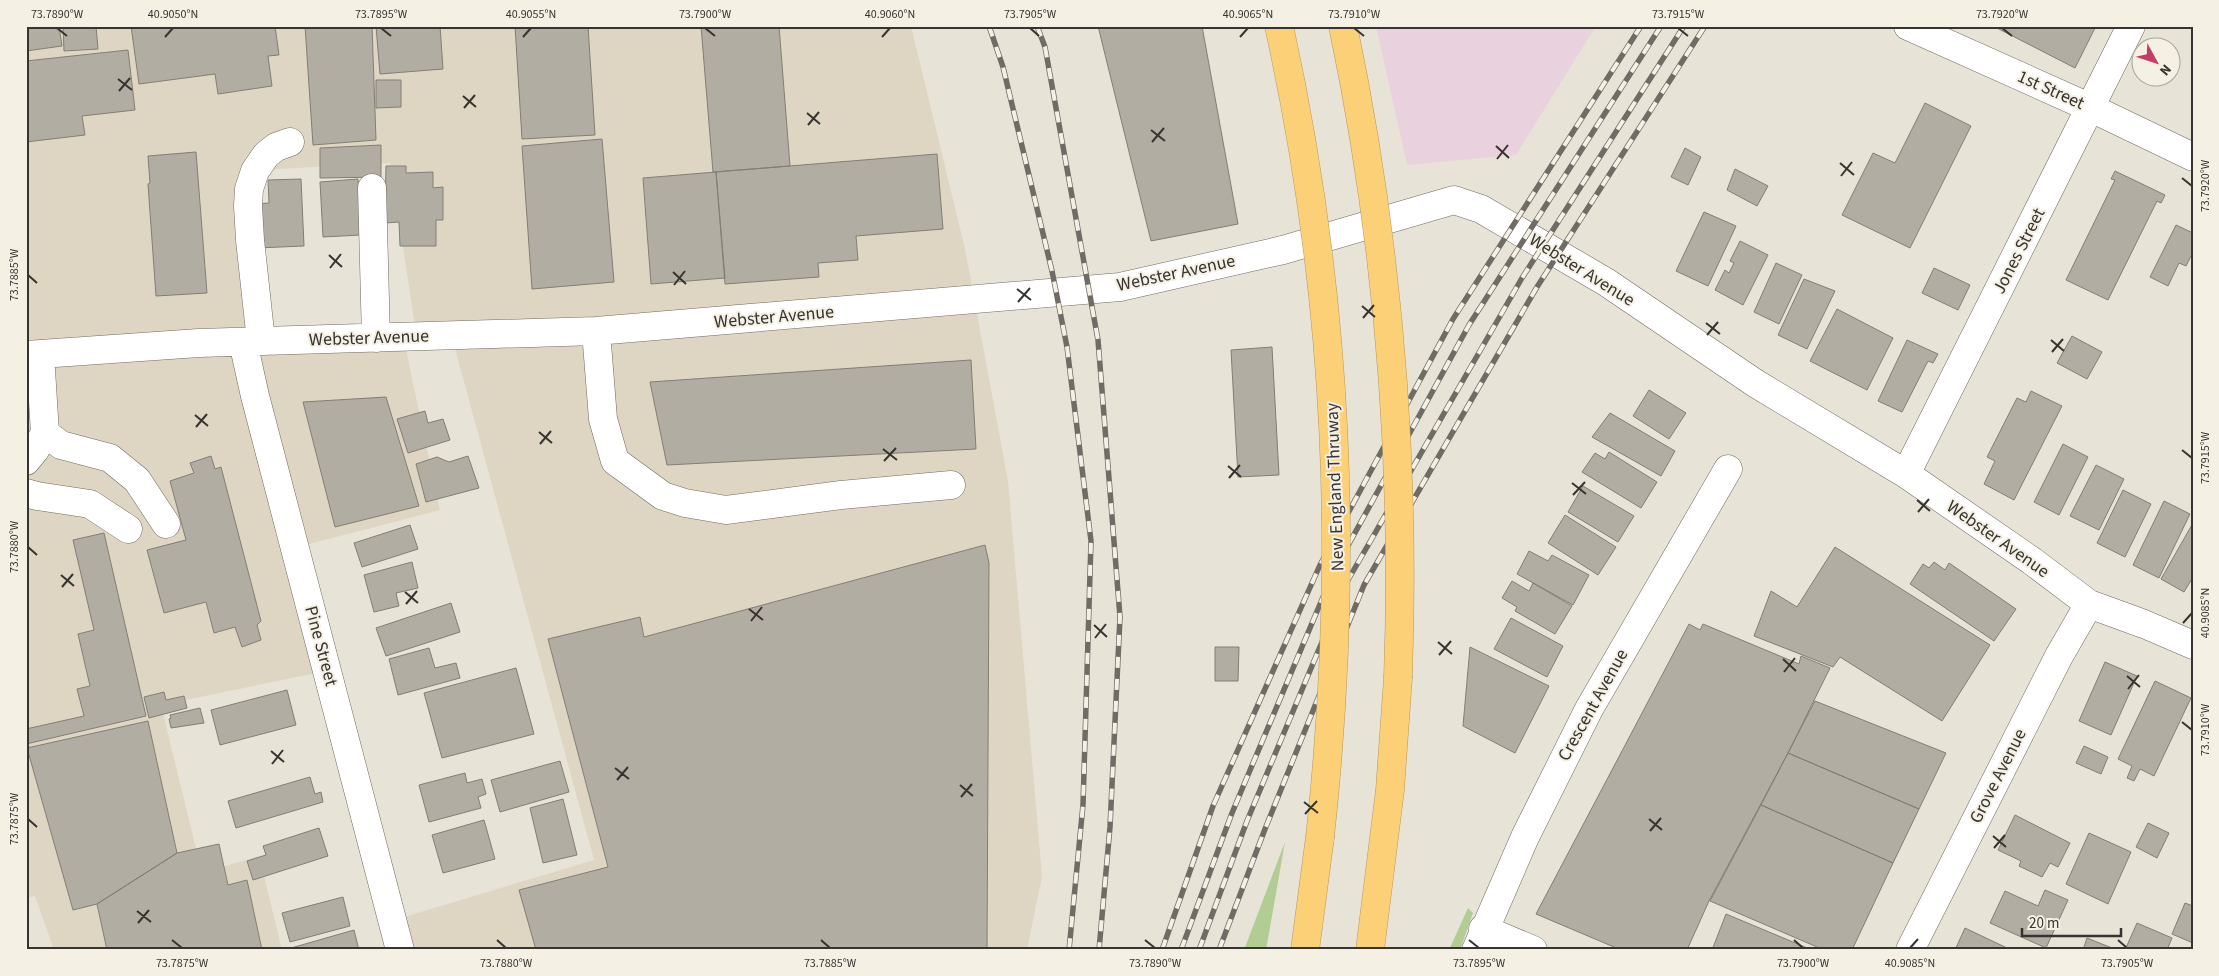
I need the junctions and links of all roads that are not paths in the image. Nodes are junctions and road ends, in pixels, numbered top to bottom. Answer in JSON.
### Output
{"nodes":[{"id":1,"x":1279,"y":26,"type":"edge"},
{"id":2,"x":1343,"y":26,"type":"edge"},
{"id":3,"x":1908,"y":26,"type":"edge"},
{"id":4,"x":2131,"y":26,"type":"edge"},
{"id":5,"x":2092,"y":108,"type":"junction"},
{"id":6,"x":290,"y":142,"type":"dead end"},
{"id":7,"x":2193,"y":157,"type":"edge"},
{"id":8,"x":372,"y":188,"type":"dead end"},
{"id":9,"x":596,"y":331,"type":"junction"},
{"id":10,"x":376,"y":338,"type":"junction"},
{"id":11,"x":252,"y":342,"type":"junction"},
{"id":12,"x":33,"y":355,"type":"edge"},
{"id":13,"x":45,"y":433,"type":"junction"},
{"id":14,"x":26,"y":461,"type":"edge"},
{"id":15,"x":1728,"y":469,"type":"dead end"},
{"id":16,"x":1906,"y":474,"type":"junction"},
{"id":17,"x":952,"y":485,"type":"dead end"},
{"id":18,"x":26,"y":493,"type":"edge"},
{"id":19,"x":166,"y":524,"type":"dead end"},
{"id":20,"x":128,"y":529,"type":"dead end"},
{"id":21,"x":2089,"y":604,"type":"junction"},
{"id":22,"x":2193,"y":645,"type":"edge"},
{"id":23,"x":1480,"y":940,"type":"edge"},
{"id":24,"x":400,"y":950,"type":"edge"},
{"id":25,"x":1305,"y":950,"type":"edge"},
{"id":26,"x":1370,"y":950,"type":"edge"},
{"id":27,"x":1533,"y":950,"type":"edge"},
{"id":28,"x":1910,"y":950,"type":"edge"}],
"edges":[{"from":1,"to":25,"type":"highway","name":"New England Thruway","bridge":true},
{"from":2,"to":26,"type":"highway","bridge":true},
{"from":3,"to":5,"type":"street","name":"1st Street"},
{"from":4,"to":5,"type":"street","name":"Jones Street"},
{"from":5,"to":7,"type":"street","name":"1st Street"},
{"from":5,"to":16,"type":"street","name":"Jones Street"},
{"from":6,"to":11,"type":"street","name":"Pine Street"},
{"from":8,"to":10,"type":"street"},
{"from":9,"to":10,"type":"street","name":"Webster Avenue"},
{"from":9,"to":16,"type":"street","name":"Webster Avenue"},
{"from":9,"to":17,"type":"street"},
{"from":10,"to":11,"type":"street","name":"Webster Avenue"},
{"from":11,"to":12,"type":"street","name":"Webster Avenue"},
{"from":11,"to":24,"type":"street","name":"Pine Street"},
{"from":12,"to":13,"type":"street"},
{"from":13,"to":14,"type":"street"},
{"from":13,"to":19,"type":"street"},
{"from":15,"to":23,"type":"street","name":"Crescent Avenue"},
{"from":16,"to":21,"type":"street","name":"Webster Avenue"},
{"from":18,"to":20,"type":"street"},
{"from":21,"to":22,"type":"street","name":"Webster Avenue"},
{"from":21,"to":28,"type":"street","name":"Grove Avenue"},
{"from":23,"to":27,"type":"street"}]}
